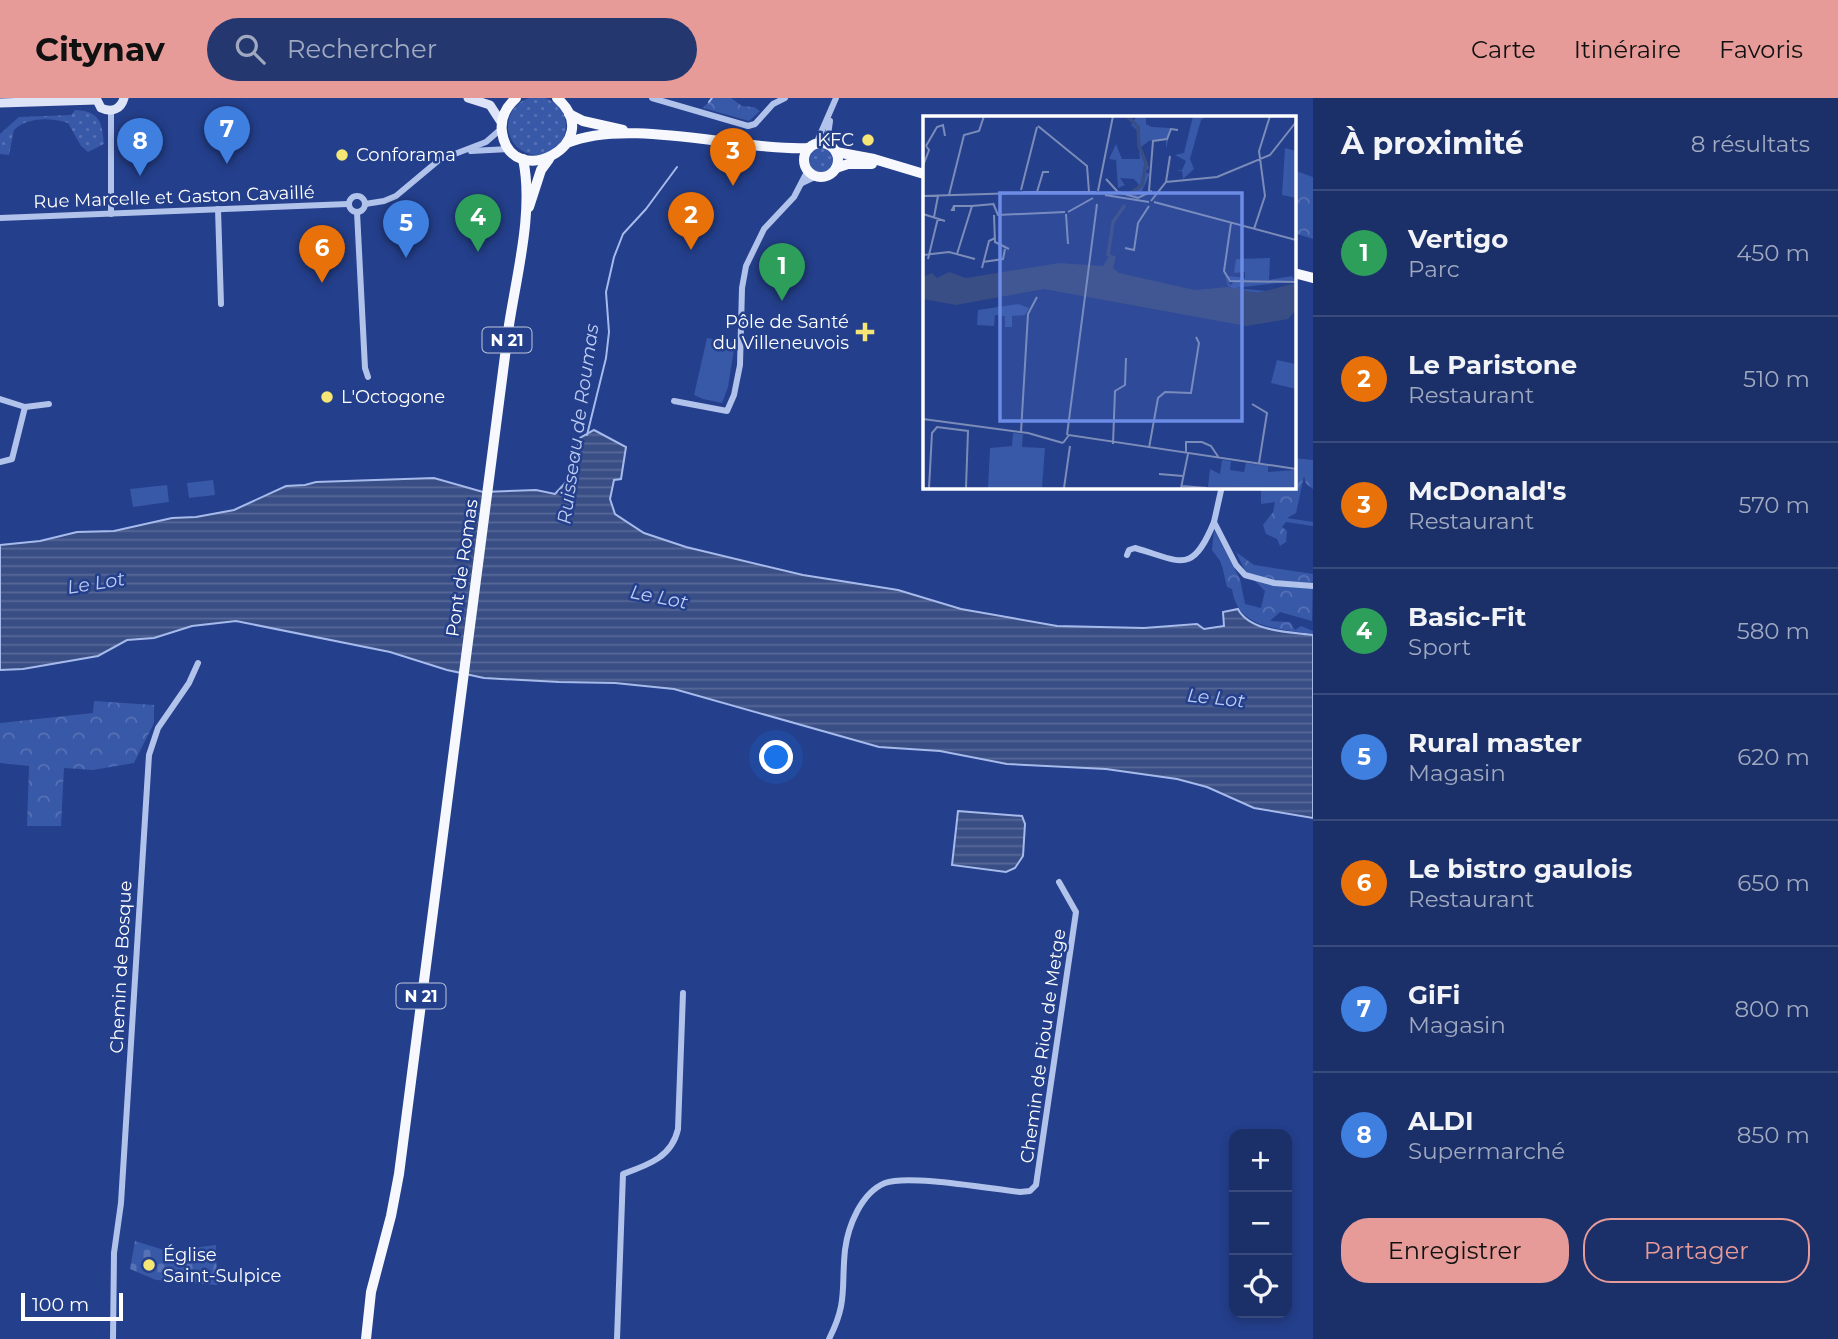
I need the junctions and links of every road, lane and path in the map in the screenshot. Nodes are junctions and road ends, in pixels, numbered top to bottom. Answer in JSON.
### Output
{"nodes":[{"id":1,"x":124,"y":98,"type":"edge"},
{"id":2,"x":468,"y":98,"type":"edge"},
{"id":3,"x":516,"y":98,"type":"edge"},
{"id":4,"x":558,"y":98,"type":"edge"},
{"id":5,"x":652,"y":98,"type":"edge"},
{"id":6,"x":785,"y":98,"type":"edge"},
{"id":7,"x":836,"y":98,"type":"edge"},
{"id":8,"x":96,"y":99,"type":"edge"},
{"id":9,"x":478,"y":99,"type":"edge"},
{"id":10,"x":0,"y":103,"type":"edge"},
{"id":11,"x":832,"y":109,"type":"junction"},
{"id":12,"x":111,"y":110,"type":"junction"},
{"id":13,"x":569,"y":114,"type":"junction"},
{"id":14,"x":501,"y":125,"type":"junction"},
{"id":15,"x":640,"y":134,"type":"junction"},
{"id":16,"x":567,"y":143,"type":"junction"},
{"id":17,"x":769,"y":146,"type":"junction"},
{"id":18,"x":813,"y":146,"type":"junction"},
{"id":19,"x":509,"y":149,"type":"junction"},
{"id":20,"x":833,"y":149,"type":"junction"},
{"id":21,"x":465,"y":151,"type":"junction"},
{"id":22,"x":523,"y":159,"type":"junction"},
{"id":23,"x":549,"y":159,"type":"junction"},
{"id":24,"x":890,"y":164,"type":"junction"},
{"id":25,"x":836,"y":168,"type":"junction"},
{"id":26,"x":810,"y":169,"type":"junction"},
{"id":27,"x":923,"y":172,"type":"edge"},
{"id":28,"x":802,"y":183,"type":"junction"},
{"id":29,"x":348,"y":204,"type":"junction"},
{"id":30,"x":365,"y":204,"type":"junction"},
{"id":31,"x":218,"y":209,"type":"junction"},
{"id":32,"x":357,"y":212,"type":"junction"},
{"id":33,"x":111,"y":214,"type":"junction"},
{"id":34,"x":526,"y":217,"type":"junction"},
{"id":35,"x":0,"y":218,"type":"edge"},
{"id":36,"x":1296,"y":274,"type":"edge"},
{"id":37,"x":1313,"y":278,"type":"edge"},
{"id":38,"x":221,"y":304,"type":"dead end"},
{"id":39,"x":368,"y":377,"type":"dead end"},
{"id":40,"x":0,"y":399,"type":"edge"},
{"id":41,"x":674,"y":401,"type":"dead end"},
{"id":42,"x":49,"y":404,"type":"dead end"},
{"id":43,"x":26,"y":407,"type":"junction"},
{"id":44,"x":0,"y":462,"type":"edge"},
{"id":45,"x":1222,"y":488,"type":"edge"},
{"id":46,"x":1214,"y":522,"type":"junction"},
{"id":47,"x":1127,"y":555,"type":"dead end"},
{"id":48,"x":1313,"y":586,"type":"edge"},
{"id":49,"x":198,"y":663,"type":"dead end"},
{"id":50,"x":1059,"y":882,"type":"dead end"},
{"id":51,"x":684,"y":993,"type":"dead end"},
{"id":52,"x":113,"y":1339,"type":"edge"},
{"id":53,"x":368,"y":1339,"type":"edge"},
{"id":54,"x":617,"y":1339,"type":"edge"},
{"id":55,"x":829,"y":1339,"type":"edge"}],
"edges":[{"from":1,"to":12,"type":"main road"},
{"from":2,"to":9,"type":"main road"},
{"from":3,"to":14,"type":"main road"},
{"from":4,"to":13,"type":"main road"},
{"from":5,"to":6,"type":"street"},
{"from":7,"to":11,"type":"street"},
{"from":8,"to":10,"type":"main road"},
{"from":8,"to":12,"type":"main road"},
{"from":9,"to":14,"type":"main road"},
{"from":11,"to":18,"type":"street"},
{"from":11,"to":20,"type":"street"},
{"from":12,"to":33,"type":"street"},
{"from":13,"to":15,"type":"main road"},
{"from":13,"to":16,"type":"main road"},
{"from":14,"to":19,"type":"main road"},
{"from":14,"to":21,"type":"street"},
{"from":15,"to":16,"type":"main road"},
{"from":15,"to":17,"type":"main road"},
{"from":16,"to":23,"type":"main road"},
{"from":17,"to":18,"type":"main road"},
{"from":17,"to":26,"type":"main road"},
{"from":18,"to":20,"type":"main road"},
{"from":18,"to":26,"type":"main road"},
{"from":19,"to":21,"type":"street"},
{"from":19,"to":22,"type":"main road"},
{"from":20,"to":24,"type":"main road"},
{"from":20,"to":25,"type":"main road"},
{"from":21,"to":30,"type":"street"},
{"from":22,"to":23,"type":"main road"},
{"from":22,"to":34,"type":"main road","number":"N 21"},
{"from":23,"to":34,"type":"main road","number":"N 21"},
{"from":24,"to":25,"type":"main road"},
{"from":24,"to":27,"type":"main road"},
{"from":25,"to":26,"type":"main road"},
{"from":26,"to":28,"type":"street"},
{"from":26,"to":28,"type":"street"},
{"from":28,"to":41,"type":"street"},
{"from":29,"to":30,"type":"street"},
{"from":29,"to":31,"type":"street","name":"Rue Marcelle et Gaston Cavaillé"},
{"from":29,"to":32,"type":"street"},
{"from":30,"to":32,"type":"street"},
{"from":31,"to":33,"type":"street","name":"Rue Marcelle et Gaston Cavaillé"},
{"from":31,"to":38,"type":"street"},
{"from":32,"to":39,"type":"street"},
{"from":33,"to":35,"type":"street","name":"Rue Marcelle et Gaston Cavaillé"},
{"from":34,"to":53,"type":"main road","name":"Pont de Romas","number":"N 21"},
{"from":36,"to":37,"type":"main road"},
{"from":40,"to":43,"type":"street"},
{"from":42,"to":43,"type":"street"},
{"from":43,"to":44,"type":"street"},
{"from":45,"to":46,"type":"street"},
{"from":46,"to":47,"type":"street"},
{"from":46,"to":48,"type":"street"},
{"from":49,"to":52,"type":"street","name":"Chemin de Bosque"},
{"from":50,"to":55,"type":"street","name":"Chemin de Riou de Metge"},
{"from":51,"to":54,"type":"street"}]}
